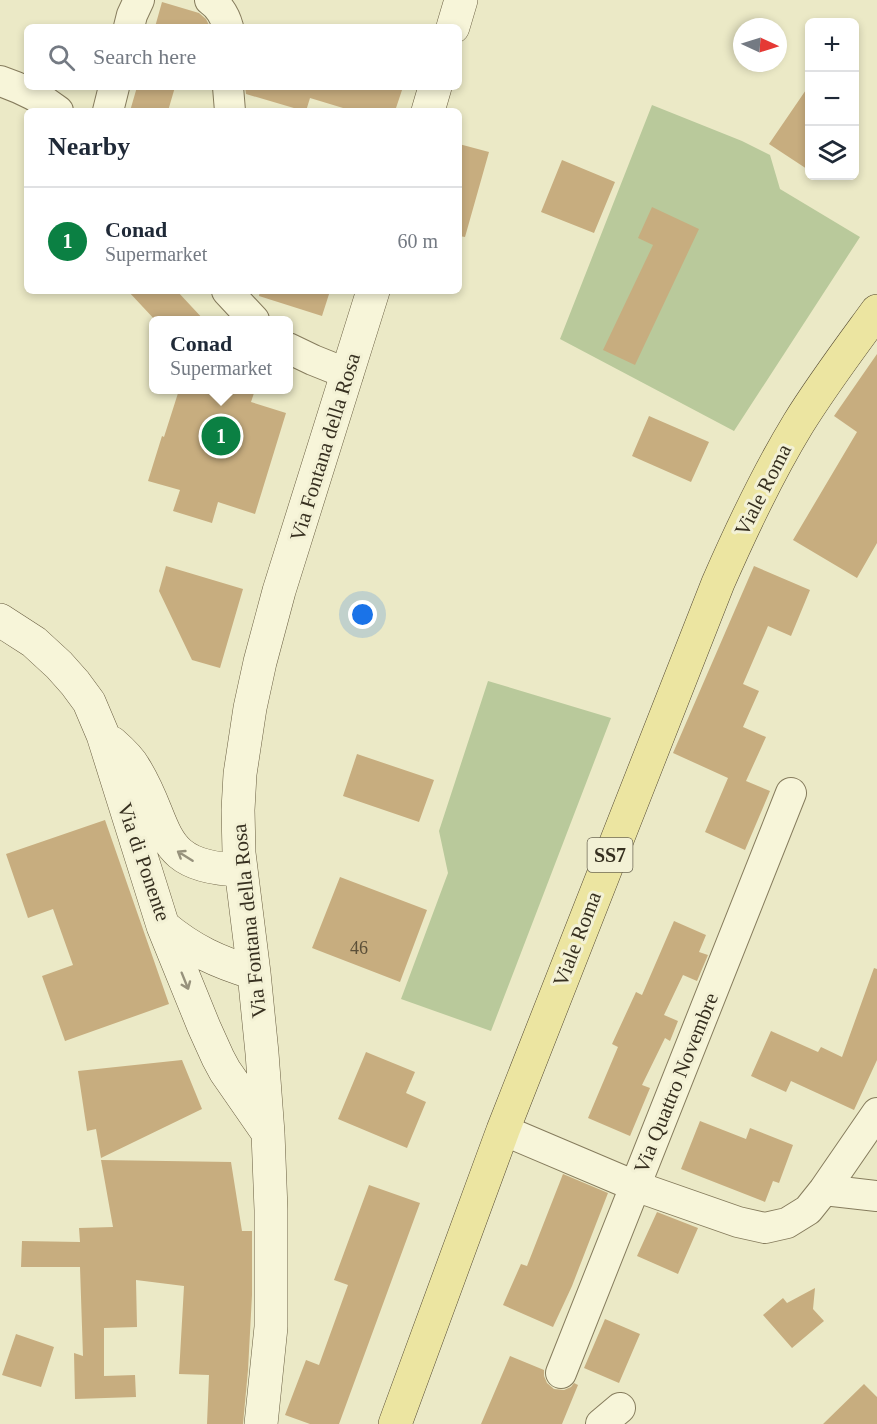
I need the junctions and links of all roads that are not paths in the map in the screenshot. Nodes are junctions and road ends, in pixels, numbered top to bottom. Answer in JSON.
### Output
{"nodes":[{"id":1,"x":140,"y":0,"type":"edge"},
{"id":2,"x":210,"y":0,"type":"edge"},
{"id":3,"x":461,"y":0,"type":"edge"},
{"id":4,"x":130,"y":24,"type":"edge"},
{"id":5,"x":227,"y":24,"type":"edge"},
{"id":6,"x":454,"y":24,"type":"edge"},
{"id":7,"x":0,"y":81,"type":"edge"},
{"id":8,"x":113,"y":90,"type":"edge"},
{"id":9,"x":228,"y":90,"type":"edge"},
{"id":10,"x":434,"y":90,"type":"edge"},
{"id":11,"x":54,"y":108,"type":"edge"},
{"id":12,"x":109,"y":108,"type":"edge"},
{"id":13,"x":230,"y":108,"type":"edge"},
{"id":14,"x":429,"y":108,"type":"edge"},
{"id":15,"x":231,"y":294,"type":"edge"},
{"id":16,"x":372,"y":294,"type":"edge"},
{"id":17,"x":254,"y":310,"type":"edge"},
{"id":18,"x":877,"y":311,"type":"edge"},
{"id":19,"x":293,"y":350,"type":"edge"},
{"id":20,"x":348,"y":374,"type":"junction"},
{"id":21,"x":0,"y":620,"type":"edge"},
{"id":22,"x":103,"y":735,"type":"junction"},
{"id":23,"x":791,"y":793,"type":"dead end"},
{"id":24,"x":241,"y":870,"type":"junction"},
{"id":25,"x":164,"y":926,"type":"junction"},
{"id":26,"x":254,"y":973,"type":"junction"},
{"id":27,"x":877,"y":1113,"type":"edge"},
{"id":28,"x":502,"y":1130,"type":"junction"},
{"id":29,"x":268,"y":1133,"type":"junction"},
{"id":30,"x":635,"y":1186,"type":"junction"},
{"id":31,"x":824,"y":1190,"type":"junction"},
{"id":32,"x":877,"y":1196,"type":"edge"},
{"id":33,"x":561,"y":1373,"type":"dead end"},
{"id":34,"x":261,"y":1424,"type":"edge"},
{"id":35,"x":395,"y":1424,"type":"edge"}],
"edges":[{"from":1,"to":4,"type":"street"},
{"from":2,"to":5,"type":"street"},
{"from":3,"to":6,"type":"main road"},
{"from":7,"to":11,"type":"street"},
{"from":8,"to":12,"type":"street"},
{"from":9,"to":13,"type":"street"},
{"from":10,"to":14,"type":"main road"},
{"from":15,"to":17,"type":"street"},
{"from":16,"to":20,"type":"main road","name":"Via Fontana della Rosa"},
{"from":18,"to":28,"type":"main road","name":"Viale Roma","number":"SS7"},
{"from":19,"to":20,"type":"street"},
{"from":20,"to":24,"type":"main road","name":"Via Fontana della Rosa"},
{"from":21,"to":22,"type":"main road","name":"Via di Ponente"},
{"from":24,"to":22,"type":"main road","name":"Via di Ponente","one_way":true},
{"from":22,"to":25,"type":"main road","name":"Via di Ponente"},
{"from":23,"to":30,"type":"street","name":"Via Quattro Novembre"},
{"from":24,"to":26,"type":"main road","name":"Via Fontana della Rosa"},
{"from":25,"to":26,"type":"main road","name":"Via di Ponente"},
{"from":25,"to":29,"type":"main road","one_way":true},
{"from":26,"to":29,"type":"main road","name":"Via Fontana della Rosa"},
{"from":27,"to":31,"type":"street"},
{"from":28,"to":30,"type":"street"},
{"from":28,"to":35,"type":"main road","name":"Viale Roma","number":"SS7"},
{"from":29,"to":34,"type":"main road","name":"Via Fontana della Rosa"},
{"from":30,"to":31,"type":"street"},
{"from":30,"to":33,"type":"street","name":"Via Quattro Novembre"},
{"from":31,"to":32,"type":"street"}]}
